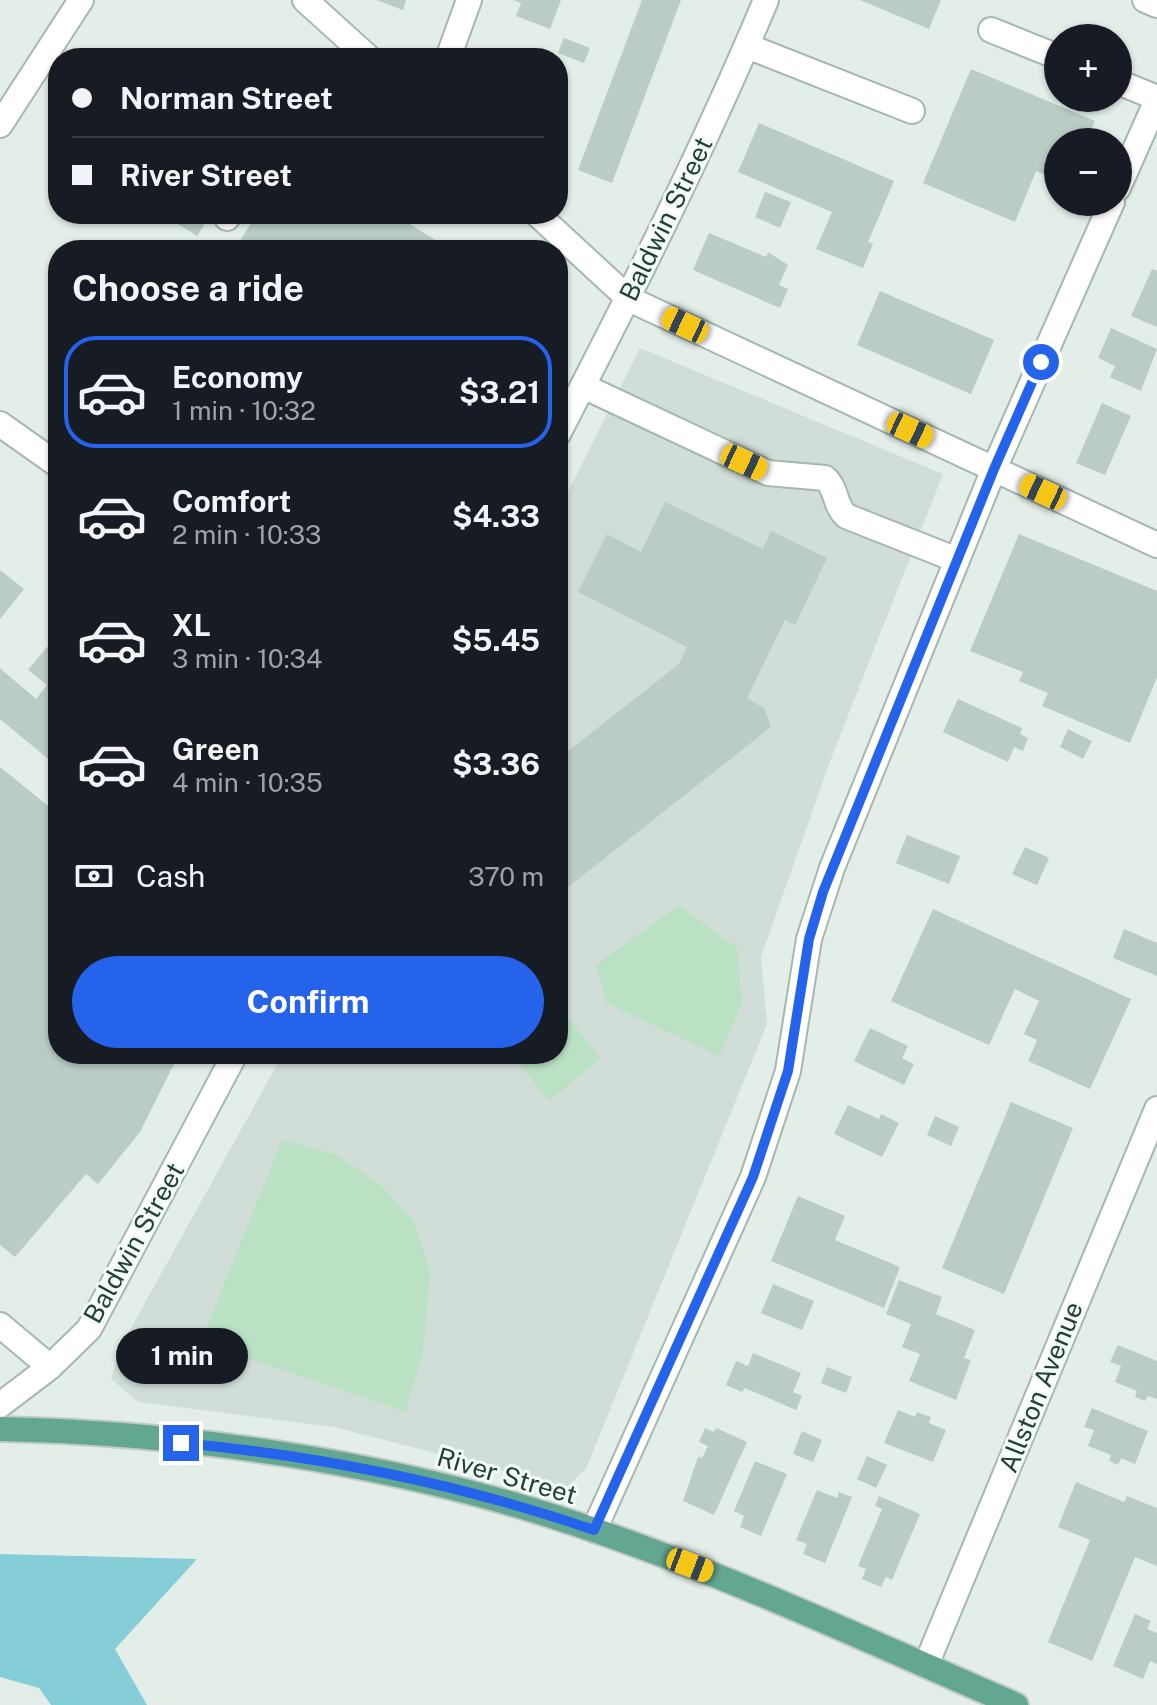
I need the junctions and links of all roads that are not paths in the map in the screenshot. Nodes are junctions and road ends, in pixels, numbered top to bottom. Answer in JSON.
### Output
{"nodes":[{"id":1,"x":81,"y":0,"type":"edge"},
{"id":2,"x":305,"y":0,"type":"edge"},
{"id":3,"x":469,"y":0,"type":"edge"},
{"id":4,"x":766,"y":0,"type":"edge"},
{"id":5,"x":1145,"y":0,"type":"edge"},
{"id":6,"x":1157,"y":5,"type":"edge"},
{"id":7,"x":991,"y":30,"type":"dead end"},
{"id":8,"x":747,"y":46,"type":"junction"},
{"id":9,"x":50,"y":48,"type":"edge"},
{"id":10,"x":348,"y":48,"type":"edge"},
{"id":11,"x":452,"y":48,"type":"edge"},
{"id":12,"x":48,"y":51,"type":"edge"},
{"id":13,"x":1044,"y":51,"type":"edge"},
{"id":14,"x":1132,"y":88,"type":"edge"},
{"id":15,"x":1157,"y":99,"type":"edge"},
{"id":16,"x":912,"y":111,"type":"dead end"},
{"id":17,"x":0,"y":125,"type":"edge"},
{"id":18,"x":1132,"y":156,"type":"edge"},
{"id":19,"x":1106,"y":216,"type":"edge"},
{"id":20,"x":548,"y":224,"type":"edge"},
{"id":21,"x":565,"y":240,"type":"edge"},
{"id":22,"x":568,"y":243,"type":"edge"},
{"id":23,"x":629,"y":299,"type":"junction"},
{"id":24,"x":583,"y":386,"type":"junction"},
{"id":25,"x":568,"y":415,"type":"edge"},
{"id":26,"x":0,"y":424,"type":"edge"},
{"id":27,"x":48,"y":458,"type":"edge"},
{"id":28,"x":994,"y":469,"type":"junction"},
{"id":29,"x":1157,"y":545,"type":"edge"},
{"id":30,"x":957,"y":560,"type":"junction"},
{"id":31,"x":230,"y":1064,"type":"edge"},
{"id":32,"x":1157,"y":1109,"type":"edge"},
{"id":33,"x":0,"y":1325,"type":"edge"},
{"id":34,"x":50,"y":1367,"type":"junction"},
{"id":35,"x":0,"y":1405,"type":"edge"},
{"id":36,"x":0,"y":1429,"type":"edge"},
{"id":37,"x":594,"y":1530,"type":"junction"},
{"id":38,"x":926,"y":1665,"type":"junction"},
{"id":39,"x":1016,"y":1705,"type":"edge"}],
"edges":[{"from":1,"to":9,"type":"street"},
{"from":2,"to":10,"type":"street"},
{"from":3,"to":11,"type":"street"},
{"from":4,"to":8,"type":"street","name":"Baldwin Street"},
{"from":5,"to":6,"type":"street"},
{"from":7,"to":13,"type":"street"},
{"from":8,"to":16,"type":"street"},
{"from":8,"to":23,"type":"street","name":"Baldwin Street"},
{"from":12,"to":17,"type":"street"},
{"from":14,"to":15,"type":"street"},
{"from":15,"to":18,"type":"street"},
{"from":19,"to":28,"type":"street"},
{"from":20,"to":21,"type":"street"},
{"from":22,"to":23,"type":"street"},
{"from":23,"to":24,"type":"street","name":"Baldwin Street"},
{"from":23,"to":28,"type":"street"},
{"from":24,"to":25,"type":"street","name":"Baldwin Street"},
{"from":24,"to":30,"type":"street"},
{"from":26,"to":27,"type":"street"},
{"from":28,"to":29,"type":"street"},
{"from":28,"to":30,"type":"street"},
{"from":30,"to":37,"type":"street"},
{"from":31,"to":34,"type":"street","name":"Baldwin Street"},
{"from":32,"to":38,"type":"street","name":"Allston Avenue"},
{"from":33,"to":34,"type":"street"},
{"from":34,"to":35,"type":"street","name":"Baldwin Street"},
{"from":36,"to":37,"type":"main road","name":"River Street"},
{"from":37,"to":38,"type":"main road","name":"River Street"},
{"from":38,"to":39,"type":"main road","name":"River Street"}]}
